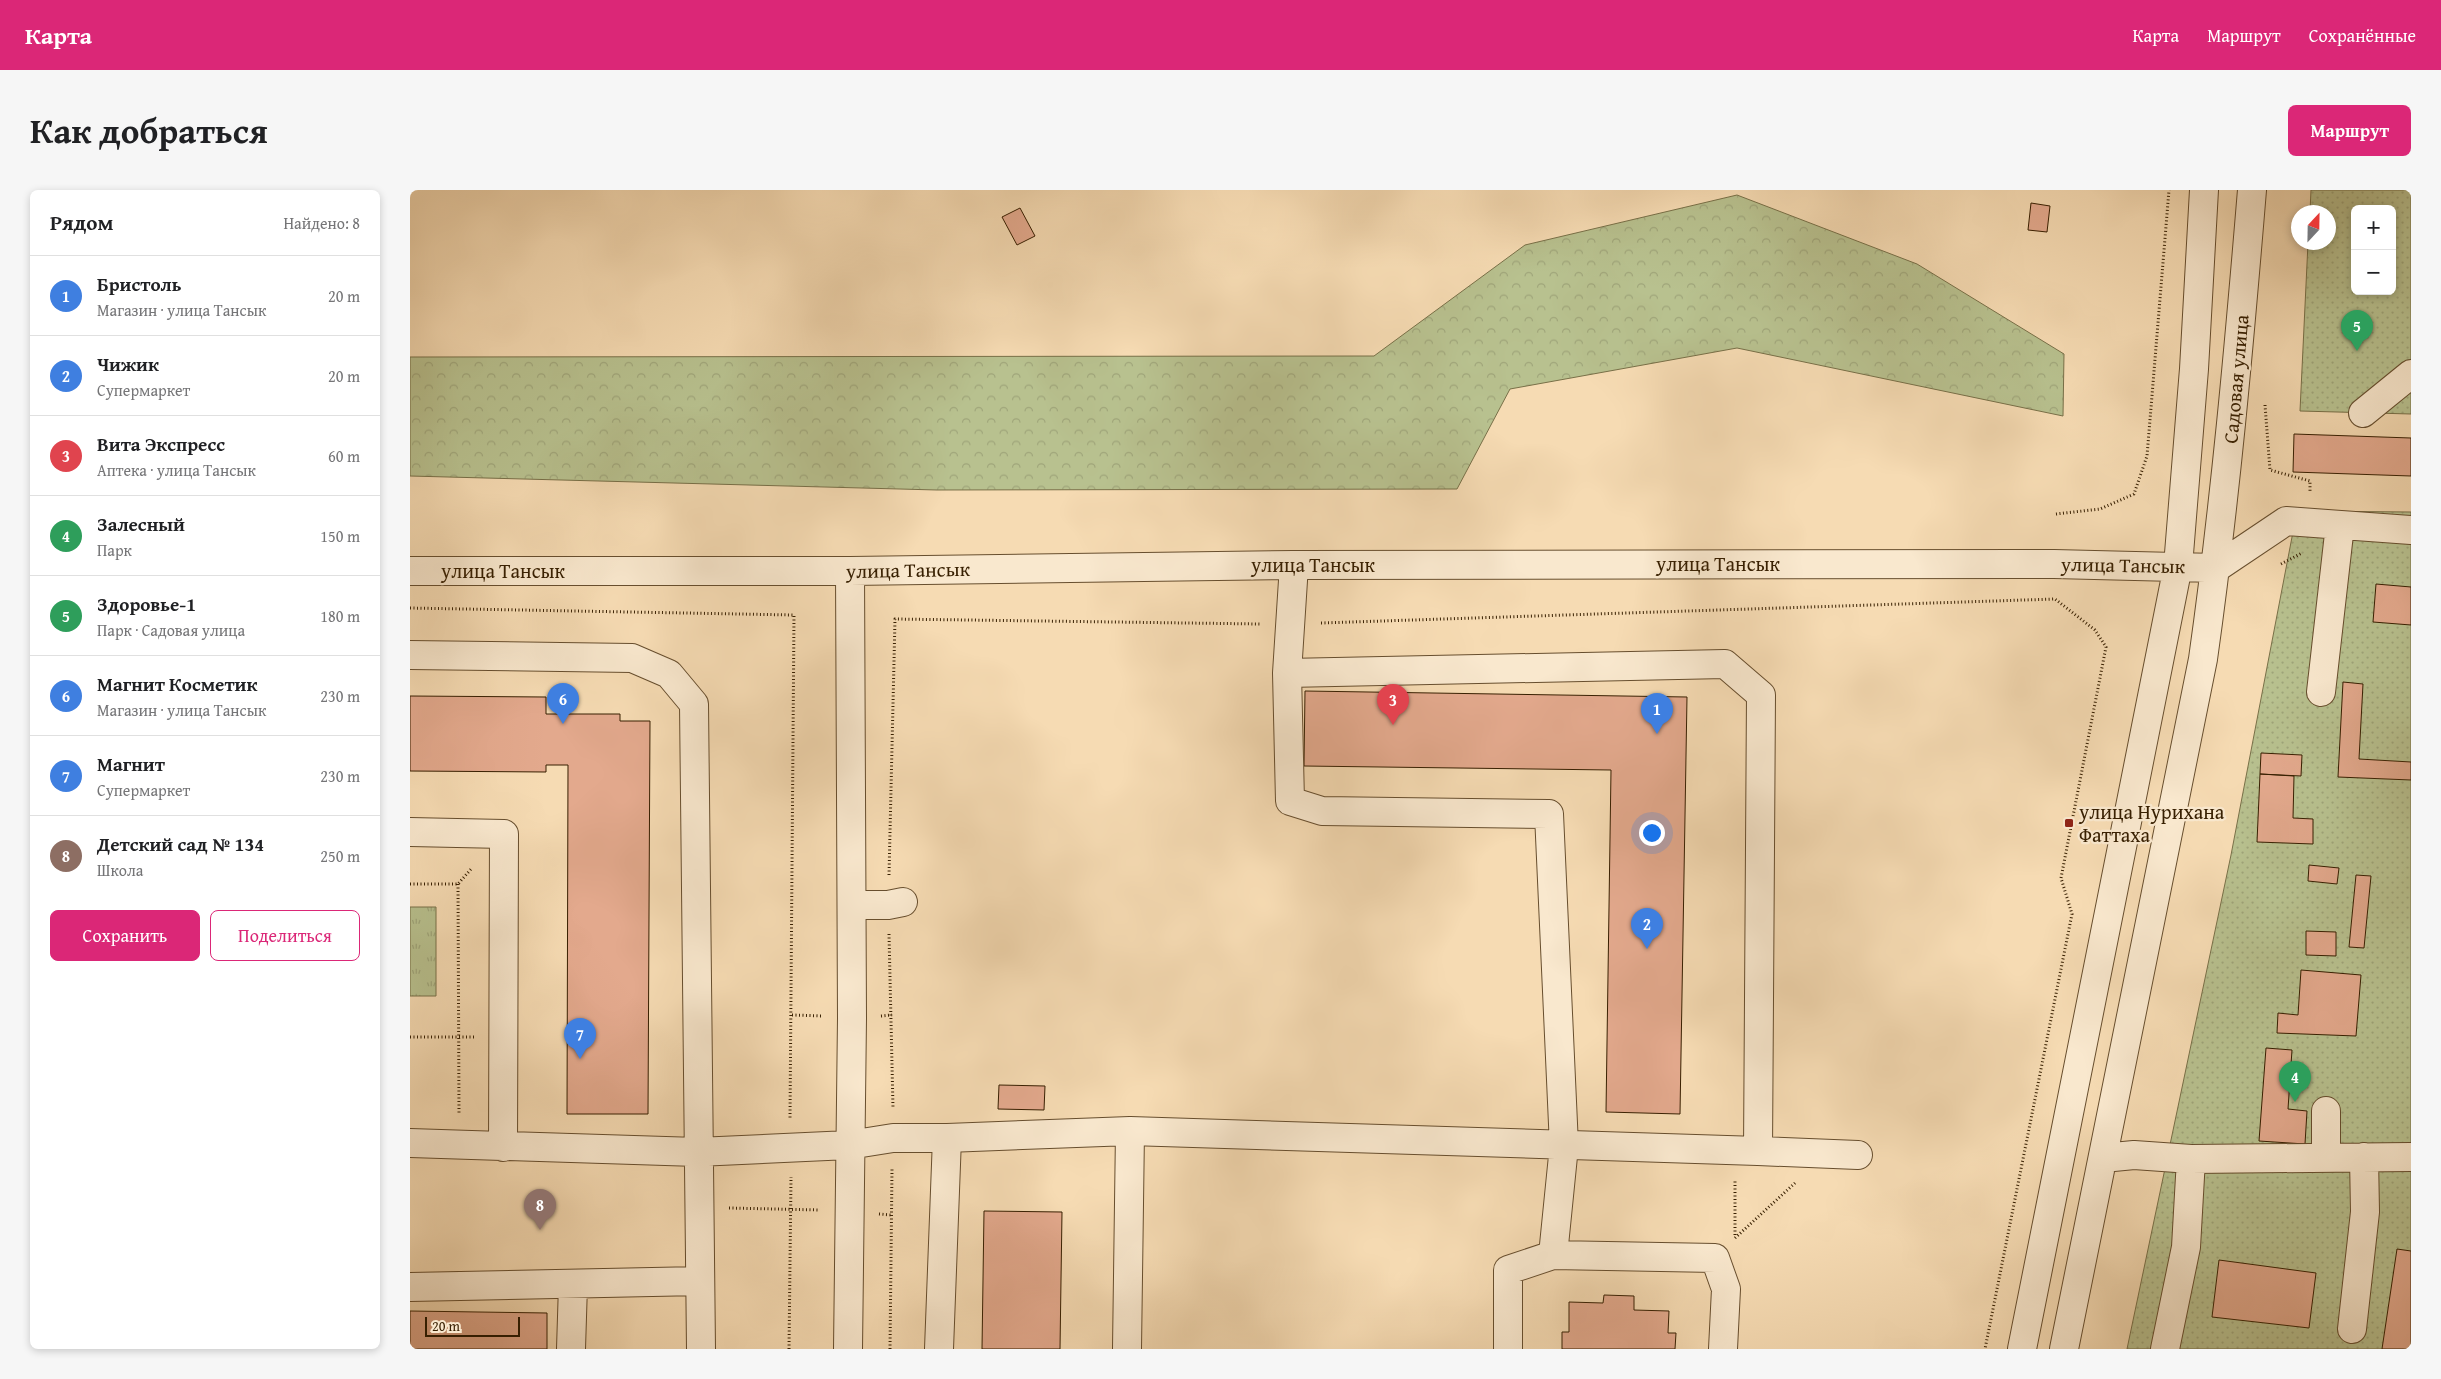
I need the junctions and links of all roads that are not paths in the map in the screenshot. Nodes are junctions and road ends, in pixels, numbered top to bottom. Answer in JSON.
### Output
{"nodes":[{"id":1,"x":2204,"y":190,"type":"edge"},
{"id":2,"x":2252,"y":190,"type":"edge"},
{"id":3,"x":2411,"y":374,"type":"edge"},
{"id":4,"x":2363,"y":413,"type":"dead end"},
{"id":5,"x":2340,"y":525,"type":"junction"},
{"id":6,"x":2411,"y":530,"type":"edge"},
{"id":7,"x":1294,"y":565,"type":"junction"},
{"id":8,"x":2178,"y":566,"type":"junction"},
{"id":9,"x":2216,"y":568,"type":"junction"},
{"id":10,"x":410,"y":571,"type":"edge"},
{"id":11,"x":850,"y":571,"type":"junction"},
{"id":12,"x":410,"y":655,"type":"edge"},
{"id":13,"x":1287,"y":673,"type":"junction"},
{"id":14,"x":2321,"y":692,"type":"dead end"},
{"id":15,"x":410,"y":832,"type":"edge"},
{"id":16,"x":896,"y":903,"type":"road end"},
{"id":17,"x":852,"y":905,"type":"junction"},
{"id":18,"x":2326,"y":1111,"type":"dead end"},
{"id":19,"x":1130,"y":1131,"type":"junction"},
{"id":20,"x":948,"y":1138,"type":"junction"},
{"id":21,"x":410,"y":1143,"type":"edge"},
{"id":22,"x":849,"y":1146,"type":"junction"},
{"id":23,"x":1564,"y":1146,"type":"junction"},
{"id":24,"x":503,"y":1147,"type":"junction"},
{"id":25,"x":1747,"y":1151,"type":"junction"},
{"id":26,"x":697,"y":1152,"type":"junction"},
{"id":27,"x":1858,"y":1155,"type":"dead end"},
{"id":28,"x":2364,"y":1157,"type":"junction"},
{"id":29,"x":2411,"y":1157,"type":"edge"},
{"id":30,"x":2103,"y":1158,"type":"junction"},
{"id":31,"x":2326,"y":1158,"type":"junction"},
{"id":32,"x":2190,"y":1159,"type":"junction"},
{"id":33,"x":1553,"y":1255,"type":"junction"},
{"id":34,"x":700,"y":1281,"type":"junction"},
{"id":35,"x":573,"y":1285,"type":"junction"},
{"id":36,"x":410,"y":1287,"type":"edge"},
{"id":37,"x":2352,"y":1329,"type":"dead end"},
{"id":38,"x":571,"y":1349,"type":"edge"},
{"id":39,"x":701,"y":1349,"type":"edge"},
{"id":40,"x":848,"y":1349,"type":"edge"},
{"id":41,"x":939,"y":1349,"type":"edge"},
{"id":42,"x":1127,"y":1349,"type":"edge"},
{"id":43,"x":1508,"y":1349,"type":"edge"},
{"id":44,"x":1724,"y":1349,"type":"edge"},
{"id":45,"x":2022,"y":1349,"type":"edge"},
{"id":46,"x":2064,"y":1349,"type":"edge"},
{"id":47,"x":2165,"y":1349,"type":"edge"}],
"edges":[{"from":1,"to":8,"type":"street"},
{"from":2,"to":9,"type":"street","name":"Садовая улица"},
{"from":3,"to":4,"type":"street"},
{"from":5,"to":6,"type":"street"},
{"from":5,"to":9,"type":"street"},
{"from":5,"to":14,"type":"street"},
{"from":7,"to":8,"type":"street","name":"улица Тансык"},
{"from":7,"to":11,"type":"street","name":"улица Тансык"},
{"from":7,"to":13,"type":"street"},
{"from":8,"to":9,"type":"street","name":"улица Тансык"},
{"from":8,"to":45,"type":"street"},
{"from":9,"to":30,"type":"street"},
{"from":10,"to":11,"type":"street","name":"улица Тансык"},
{"from":11,"to":17,"type":"street"},
{"from":12,"to":26,"type":"street"},
{"from":13,"to":23,"type":"street"},
{"from":13,"to":25,"type":"street"},
{"from":15,"to":24,"type":"street"},
{"from":16,"to":17,"type":"street"},
{"from":17,"to":22,"type":"street"},
{"from":18,"to":31,"type":"street"},
{"from":19,"to":20,"type":"street"},
{"from":19,"to":23,"type":"street"},
{"from":19,"to":42,"type":"street"},
{"from":20,"to":22,"type":"street"},
{"from":20,"to":41,"type":"street"},
{"from":21,"to":24,"type":"street"},
{"from":22,"to":26,"type":"street"},
{"from":22,"to":40,"type":"street"},
{"from":23,"to":25,"type":"street"},
{"from":23,"to":33,"type":"street"},
{"from":24,"to":26,"type":"street"},
{"from":25,"to":27,"type":"street"},
{"from":26,"to":34,"type":"street"},
{"from":28,"to":29,"type":"street"},
{"from":28,"to":31,"type":"street"},
{"from":28,"to":37,"type":"street"},
{"from":30,"to":32,"type":"street"},
{"from":30,"to":46,"type":"street"},
{"from":31,"to":32,"type":"street"},
{"from":32,"to":47,"type":"street"},
{"from":33,"to":43,"type":"street"},
{"from":33,"to":44,"type":"street"},
{"from":34,"to":35,"type":"street"},
{"from":34,"to":39,"type":"street"},
{"from":35,"to":36,"type":"street"},
{"from":35,"to":38,"type":"street"}]}
